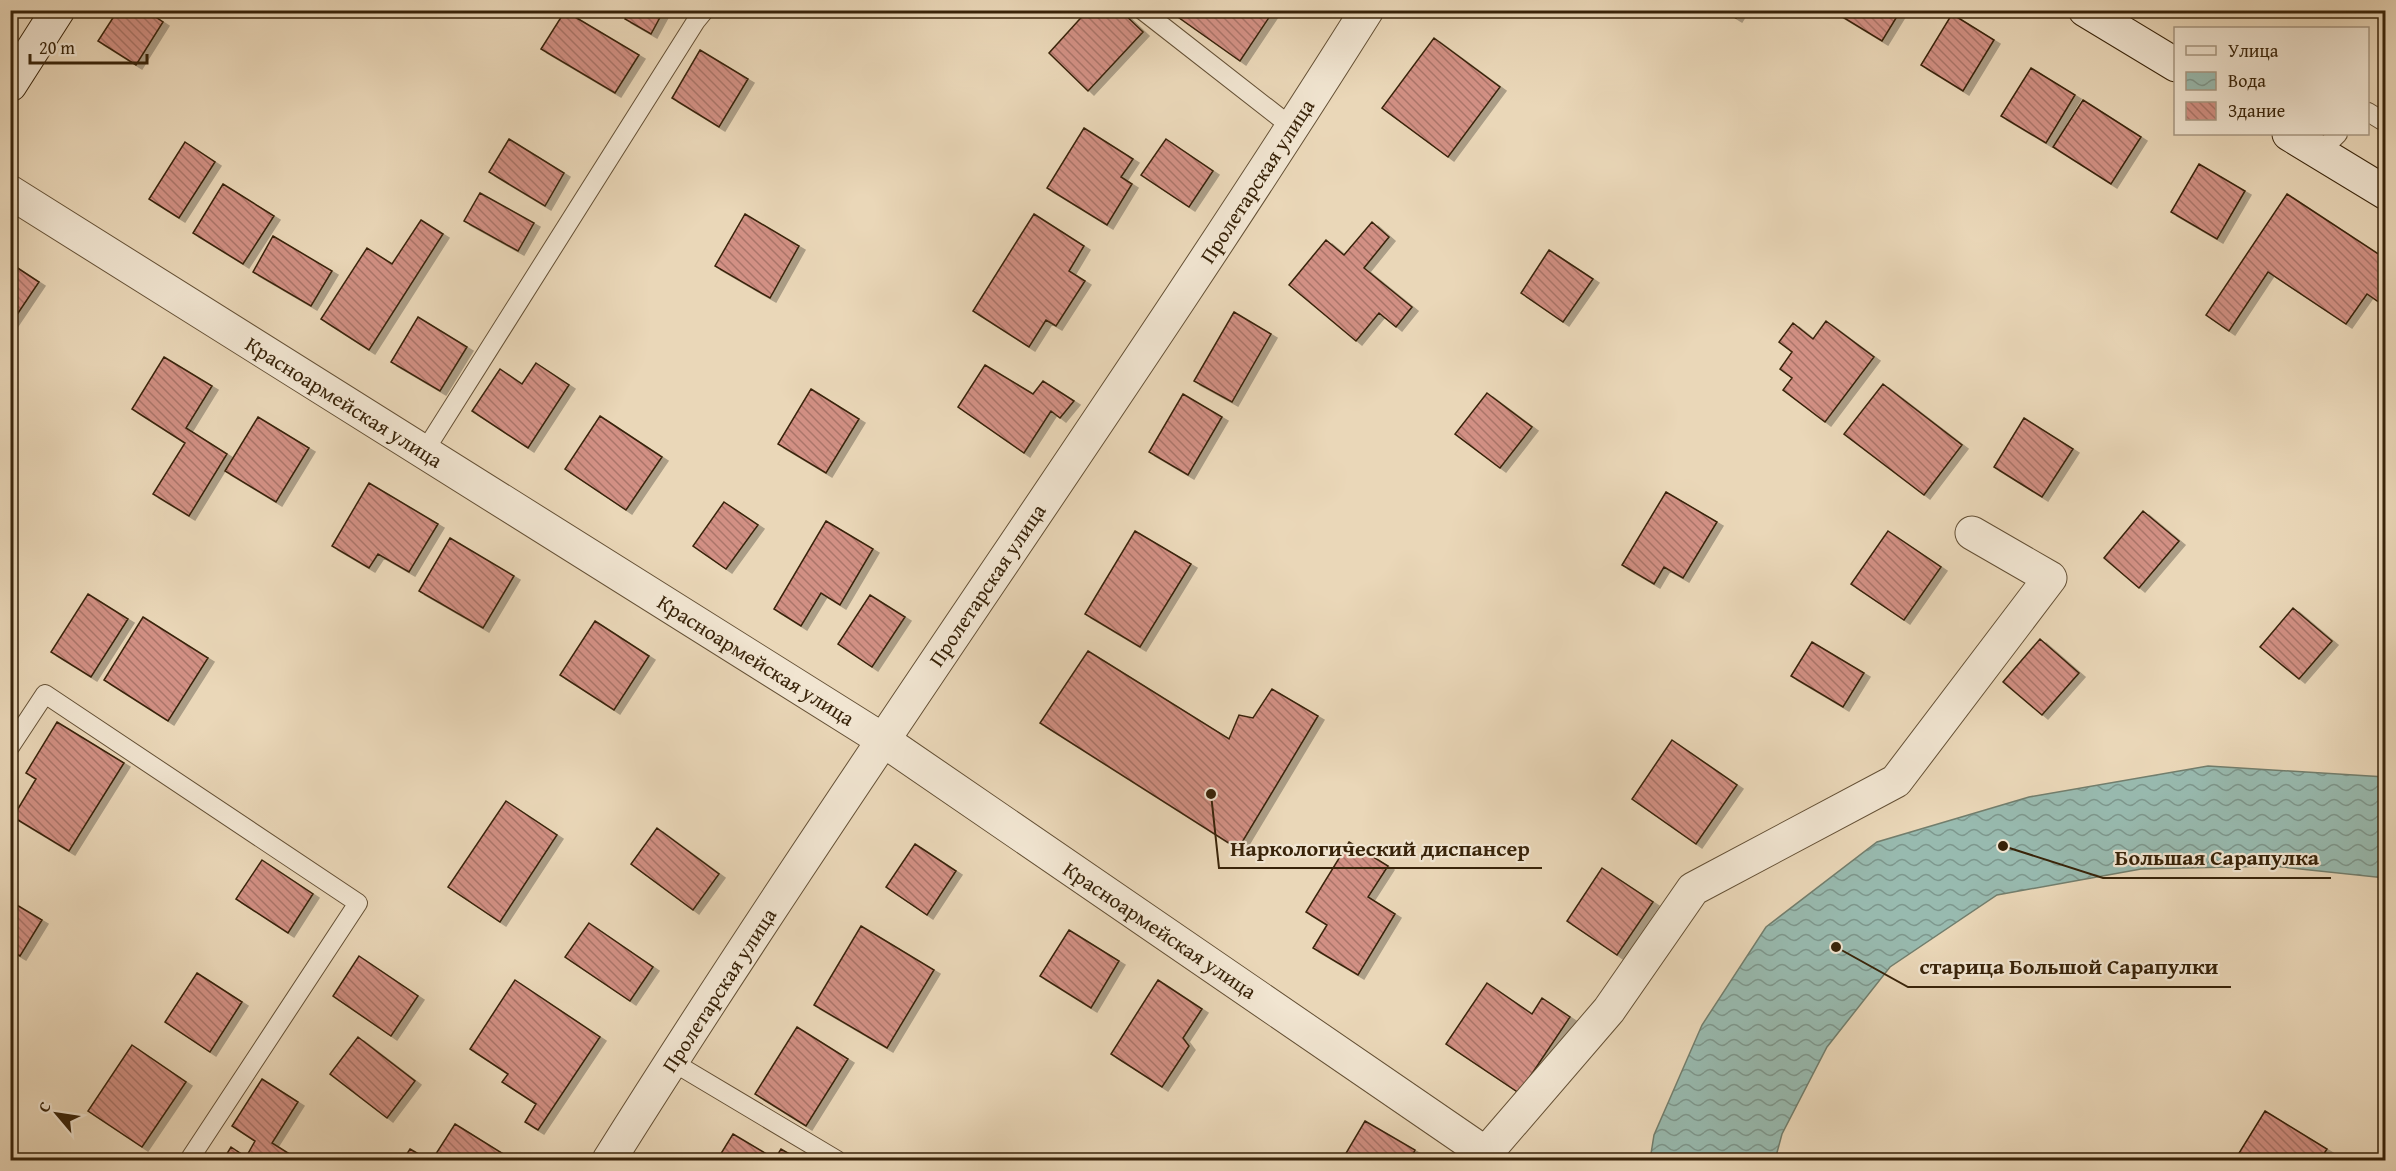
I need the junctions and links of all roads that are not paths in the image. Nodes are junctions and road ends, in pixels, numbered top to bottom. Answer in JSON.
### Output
{"nodes":[{"id":1,"x":58,"y":10,"type":"edge"},
{"id":2,"x":705,"y":10,"type":"edge"},
{"id":3,"x":1142,"y":10,"type":"edge"},
{"id":4,"x":1367,"y":10,"type":"edge"},
{"id":5,"x":2085,"y":10,"type":"edge"},
{"id":6,"x":2174,"y":64,"type":"edge"},
{"id":7,"x":10,"y":85,"type":"edge"},
{"id":8,"x":2369,"y":113,"type":"edge"},
{"id":9,"x":2385,"y":123,"type":"edge"},
{"id":10,"x":1293,"y":128,"type":"junction"},
{"id":11,"x":2293,"y":135,"type":"edge"},
{"id":12,"x":2329,"y":143,"type":"edge"},
{"id":13,"x":10,"y":192,"type":"edge"},
{"id":14,"x":2385,"y":193,"type":"edge"},
{"id":15,"x":424,"y":452,"type":"junction"},
{"id":16,"x":1972,"y":533,"type":"dead end"},
{"id":17,"x":883,"y":740,"type":"junction"},
{"id":18,"x":10,"y":747,"type":"edge"},
{"id":19,"x":671,"y":1061,"type":"junction"},
{"id":20,"x":1482,"y":1157,"type":"edge"},
{"id":21,"x":189,"y":1161,"type":"edge"},
{"id":22,"x":609,"y":1161,"type":"edge"},
{"id":23,"x":837,"y":1161,"type":"edge"}],
"edges":[{"from":1,"to":7,"type":"street"},
{"from":2,"to":15,"type":"lane"},
{"from":3,"to":10,"type":"lane"},
{"from":4,"to":10,"type":"street","name":"Пролетарская улица"},
{"from":5,"to":6,"type":"street"},
{"from":8,"to":9,"type":"lane"},
{"from":10,"to":17,"type":"street","name":"Пролетарская улица"},
{"from":11,"to":12,"type":"street"},
{"from":12,"to":14,"type":"street"},
{"from":13,"to":15,"type":"street","name":"Красноармейская улица"},
{"from":15,"to":17,"type":"street","name":"Красноармейская улица"},
{"from":16,"to":20,"type":"street"},
{"from":17,"to":19,"type":"street","name":"Пролетарская улица"},
{"from":17,"to":20,"type":"street","name":"Красноармейская улица"},
{"from":18,"to":21,"type":"lane"},
{"from":19,"to":22,"type":"street","name":"Пролетарская улица"},
{"from":19,"to":23,"type":"lane"}]}
